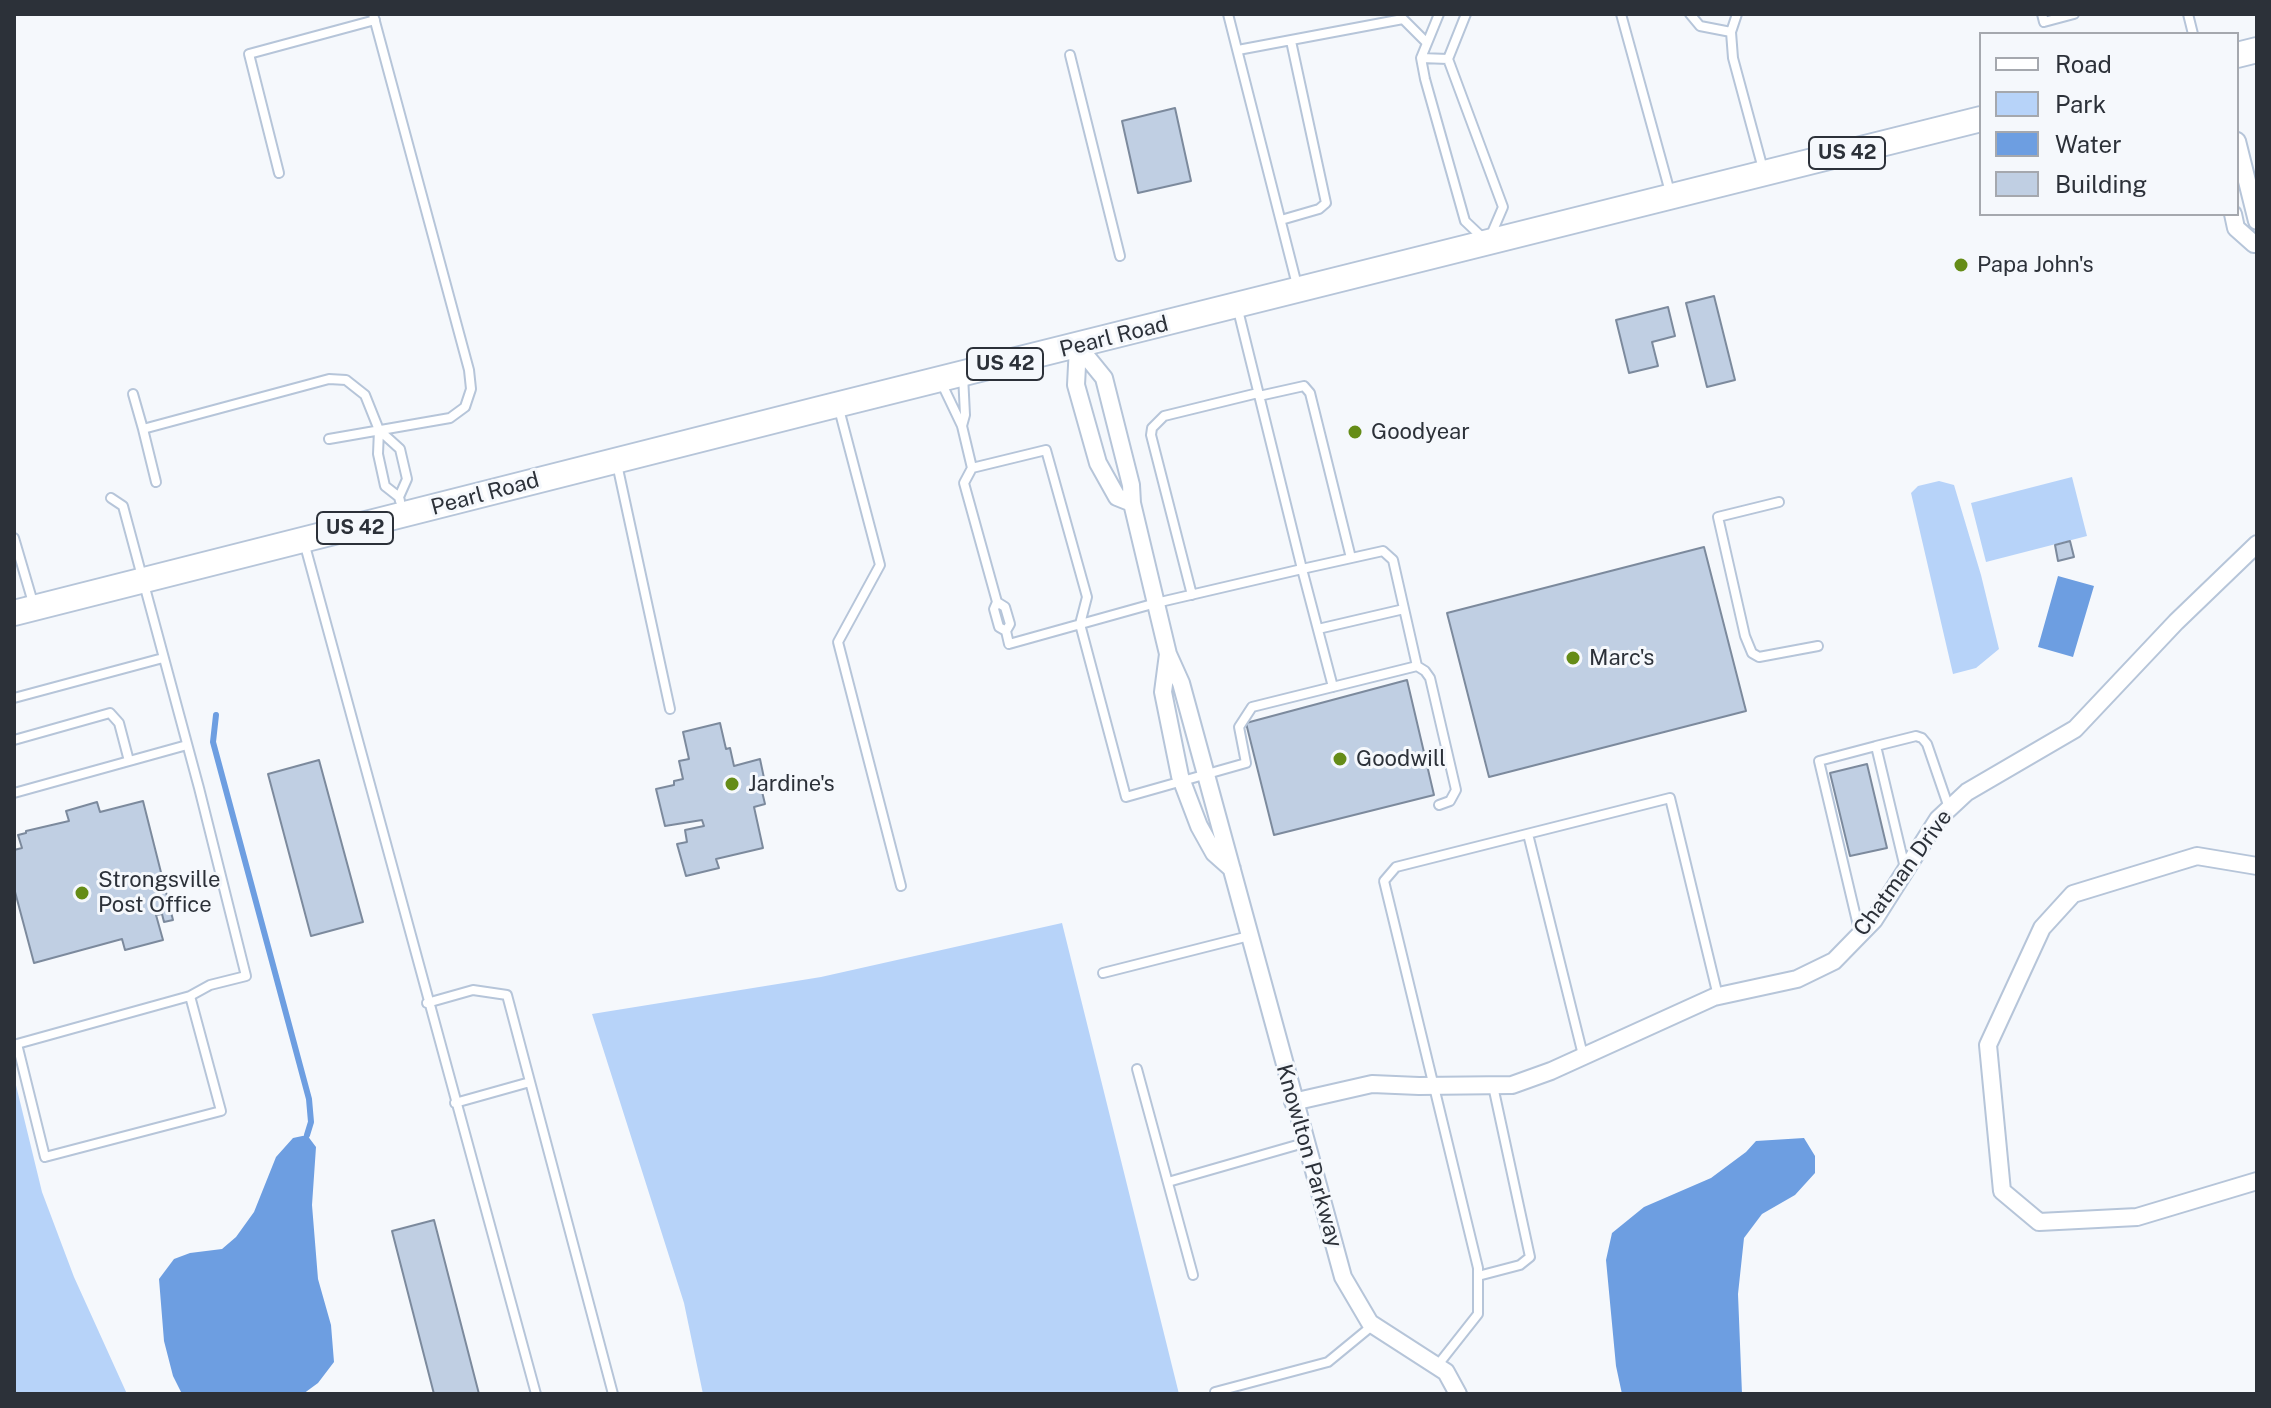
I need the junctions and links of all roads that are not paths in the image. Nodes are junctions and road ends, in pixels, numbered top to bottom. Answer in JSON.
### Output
{"nodes":[{"id":1,"x":1228,"y":14,"type":"edge"},
{"id":2,"x":1439,"y":14,"type":"edge"},
{"id":3,"x":1466,"y":14,"type":"edge"},
{"id":4,"x":1621,"y":14,"type":"edge"},
{"id":5,"x":1690,"y":14,"type":"edge"},
{"id":6,"x":1737,"y":14,"type":"edge"},
{"id":7,"x":2042,"y":14,"type":"edge"},
{"id":8,"x":2074,"y":14,"type":"edge"},
{"id":9,"x":374,"y":17,"type":"edge"},
{"id":10,"x":1731,"y":32,"type":"junction"},
{"id":11,"x":1291,"y":41,"type":"junction"},
{"id":12,"x":1427,"y":43,"type":"junction"},
{"id":13,"x":1238,"y":50,"type":"junction"},
{"id":14,"x":1070,"y":55,"type":"dead end"},
{"id":15,"x":1421,"y":58,"type":"junction"},
{"id":16,"x":1448,"y":59,"type":"junction"},
{"id":17,"x":1979,"y":119,"type":"edge"},
{"id":18,"x":2239,"y":149,"type":"edge"},
{"id":19,"x":279,"y":173,"type":"dead end"},
{"id":20,"x":1764,"y":173,"type":"junction"},
{"id":21,"x":1671,"y":197,"type":"junction"},
{"id":22,"x":2233,"y":216,"type":"edge"},
{"id":23,"x":1281,"y":220,"type":"junction"},
{"id":24,"x":2257,"y":221,"type":"edge"},
{"id":25,"x":2256,"y":242,"type":"edge"},
{"id":26,"x":1488,"y":243,"type":"junction"},
{"id":27,"x":1120,"y":256,"type":"dead end"},
{"id":28,"x":1298,"y":290,"type":"junction"},
{"id":29,"x":1237,"y":306,"type":"junction"},
{"id":30,"x":1078,"y":346,"type":"junction"},
{"id":31,"x":951,"y":377,"type":"junction"},
{"id":32,"x":133,"y":394,"type":"dead end"},
{"id":33,"x":1259,"y":394,"type":"junction"},
{"id":34,"x":838,"y":404,"type":"junction"},
{"id":35,"x":962,"y":426,"type":"junction"},
{"id":36,"x":143,"y":429,"type":"junction"},
{"id":37,"x":379,"y":430,"type":"junction"},
{"id":38,"x":329,"y":439,"type":"dead end"},
{"id":39,"x":616,"y":460,"type":"junction"},
{"id":40,"x":972,"y":468,"type":"junction"},
{"id":41,"x":156,"y":482,"type":"dead end"},
{"id":42,"x":111,"y":498,"type":"dead end"},
{"id":43,"x":1779,"y":502,"type":"dead end"},
{"id":44,"x":1132,"y":503,"type":"junction"},
{"id":45,"x":402,"y":506,"type":"junction"},
{"id":46,"x":14,"y":538,"type":"edge"},
{"id":47,"x":304,"y":541,"type":"junction"},
{"id":48,"x":2257,"y":544,"type":"edge"},
{"id":49,"x":1351,"y":558,"type":"junction"},
{"id":50,"x":1302,"y":569,"type":"junction"},
{"id":51,"x":141,"y":581,"type":"junction"},
{"id":52,"x":1192,"y":595,"type":"junction"},
{"id":53,"x":1156,"y":603,"type":"junction"},
{"id":54,"x":1404,"y":609,"type":"junction"},
{"id":55,"x":24,"y":610,"type":"edge"},
{"id":56,"x":1080,"y":624,"type":"junction"},
{"id":57,"x":1318,"y":629,"type":"junction"},
{"id":58,"x":1818,"y":646,"type":"dead end"},
{"id":59,"x":1168,"y":654,"type":"junction"},
{"id":60,"x":163,"y":658,"type":"junction"},
{"id":61,"x":1417,"y":666,"type":"junction"},
{"id":62,"x":1333,"y":687,"type":"junction"},
{"id":63,"x":14,"y":698,"type":"edge"},
{"id":64,"x":670,"y":709,"type":"dead end"},
{"id":65,"x":14,"y":740,"type":"edge"},
{"id":66,"x":187,"y":745,"type":"junction"},
{"id":67,"x":1876,"y":746,"type":"junction"},
{"id":68,"x":129,"y":761,"type":"junction"},
{"id":69,"x":1205,"y":774,"type":"junction"},
{"id":70,"x":1182,"y":782,"type":"junction"},
{"id":71,"x":14,"y":793,"type":"edge"},
{"id":72,"x":1439,"y":805,"type":"dead end"},
{"id":73,"x":1949,"y":808,"type":"junction"},
{"id":74,"x":1528,"y":834,"type":"junction"},
{"id":75,"x":2257,"y":866,"type":"edge"},
{"id":76,"x":1233,"y":870,"type":"junction"},
{"id":77,"x":1906,"y":870,"type":"junction"},
{"id":78,"x":901,"y":886,"type":"dead end"},
{"id":79,"x":1860,"y":934,"type":"junction"},
{"id":80,"x":1249,"y":936,"type":"junction"},
{"id":81,"x":1103,"y":973,"type":"dead end"},
{"id":82,"x":190,"y":996,"type":"junction"},
{"id":83,"x":1718,"y":996,"type":"junction"},
{"id":84,"x":427,"y":1003,"type":"junction"},
{"id":85,"x":1583,"y":1055,"type":"junction"},
{"id":86,"x":1137,"y":1069,"type":"dead end"},
{"id":87,"x":530,"y":1082,"type":"junction"},
{"id":88,"x":1435,"y":1086,"type":"junction"},
{"id":89,"x":1493,"y":1086,"type":"junction"},
{"id":90,"x":1293,"y":1102,"type":"junction"},
{"id":91,"x":455,"y":1103,"type":"junction"},
{"id":92,"x":1304,"y":1143,"type":"junction"},
{"id":93,"x":2257,"y":1181,"type":"edge"},
{"id":94,"x":1168,"y":1182,"type":"junction"},
{"id":95,"x":1193,"y":1275,"type":"dead end"},
{"id":96,"x":1478,"y":1276,"type":"junction"},
{"id":97,"x":1373,"y":1325,"type":"junction"},
{"id":98,"x":1437,"y":1366,"type":"junction"},
{"id":99,"x":1215,"y":1392,"type":"dead end"},
{"id":100,"x":536,"y":1394,"type":"edge"},
{"id":101,"x":613,"y":1394,"type":"edge"},
{"id":102,"x":1458,"y":1394,"type":"edge"}],
"edges":[{"from":1,"to":13,"type":"lane"},
{"from":2,"to":12,"type":"lane"},
{"from":3,"to":16,"type":"lane"},
{"from":4,"to":21,"type":"lane"},
{"from":5,"to":10,"type":"lane"},
{"from":6,"to":10,"type":"lane"},
{"from":7,"to":8,"type":"lane"},
{"from":9,"to":19,"type":"lane"},
{"from":9,"to":37,"type":"lane"},
{"from":10,"to":20,"type":"lane"},
{"from":11,"to":12,"type":"lane"},
{"from":11,"to":13,"type":"lane"},
{"from":11,"to":23,"type":"lane"},
{"from":12,"to":15,"type":"lane"},
{"from":13,"to":23,"type":"lane"},
{"from":14,"to":27,"type":"lane"},
{"from":15,"to":16,"type":"lane"},
{"from":15,"to":26,"type":"lane"},
{"from":16,"to":26,"type":"lane"},
{"from":17,"to":20,"type":"main road","name":"Pearl Road","number":"US 42"},
{"from":18,"to":24,"type":"street"},
{"from":20,"to":21,"type":"main road","name":"Pearl Road","number":"US 42"},
{"from":21,"to":26,"type":"main road","name":"Pearl Road","number":"US 42"},
{"from":22,"to":25,"type":"street"},
{"from":23,"to":28,"type":"lane"},
{"from":26,"to":28,"type":"main road","name":"Pearl Road","number":"US 42"},
{"from":28,"to":29,"type":"main road","name":"Pearl Road","number":"US 42"},
{"from":29,"to":30,"type":"main road","name":"Pearl Road","number":"US 42"},
{"from":29,"to":33,"type":"lane"},
{"from":30,"to":31,"type":"main road","name":"Pearl Road","number":"US 42"},
{"from":30,"to":44,"type":"street","name":"Knowlton Parkway"},
{"from":30,"to":44,"type":"street"},
{"from":31,"to":34,"type":"main road","name":"Pearl Road","number":"US 42"},
{"from":31,"to":35,"type":"lane"},
{"from":31,"to":35,"type":"lane"},
{"from":32,"to":36,"type":"lane"},
{"from":33,"to":49,"type":"lane"},
{"from":33,"to":50,"type":"lane"},
{"from":33,"to":52,"type":"lane"},
{"from":34,"to":39,"type":"main road","name":"Pearl Road","number":"US 42"},
{"from":34,"to":78,"type":"lane"},
{"from":35,"to":40,"type":"lane"},
{"from":36,"to":37,"type":"lane"},
{"from":36,"to":41,"type":"lane"},
{"from":37,"to":38,"type":"lane"},
{"from":37,"to":45,"type":"lane"},
{"from":37,"to":45,"type":"lane"},
{"from":39,"to":45,"type":"main road","name":"Pearl Road","number":"US 42"},
{"from":39,"to":64,"type":"lane"},
{"from":40,"to":56,"type":"lane"},
{"from":40,"to":56,"type":"lane"},
{"from":42,"to":51,"type":"lane"},
{"from":43,"to":58,"type":"lane"},
{"from":44,"to":53,"type":"street","name":"Knowlton Parkway"},
{"from":45,"to":47,"type":"main road","name":"Pearl Road","number":"US 42"},
{"from":46,"to":55,"type":"lane"},
{"from":47,"to":51,"type":"main road","name":"Pearl Road","number":"US 42"},
{"from":47,"to":84,"type":"lane"},
{"from":48,"to":73,"type":"street","name":"Chatman Drive"},
{"from":49,"to":50,"type":"lane"},
{"from":49,"to":54,"type":"lane"},
{"from":50,"to":52,"type":"lane"},
{"from":50,"to":57,"type":"lane"},
{"from":51,"to":55,"type":"main road","name":"Pearl Road","number":"US 42"},
{"from":51,"to":60,"type":"lane"},
{"from":52,"to":53,"type":"lane"},
{"from":53,"to":56,"type":"lane"},
{"from":53,"to":59,"type":"street","name":"Knowlton Parkway"},
{"from":54,"to":57,"type":"lane"},
{"from":54,"to":61,"type":"lane"},
{"from":56,"to":70,"type":"lane"},
{"from":57,"to":62,"type":"lane"},
{"from":59,"to":69,"type":"street","name":"Knowlton Parkway"},
{"from":59,"to":70,"type":"street","name":"Knowlton Parkway"},
{"from":60,"to":63,"type":"lane"},
{"from":60,"to":66,"type":"lane"},
{"from":61,"to":62,"type":"lane"},
{"from":61,"to":72,"type":"lane"},
{"from":62,"to":69,"type":"lane"},
{"from":65,"to":68,"type":"lane"},
{"from":66,"to":68,"type":"lane"},
{"from":66,"to":82,"type":"lane"},
{"from":67,"to":73,"type":"lane"},
{"from":67,"to":77,"type":"lane"},
{"from":67,"to":79,"type":"lane"},
{"from":68,"to":71,"type":"lane"},
{"from":69,"to":70,"type":"lane"},
{"from":69,"to":76,"type":"street","name":"Knowlton Parkway"},
{"from":70,"to":76,"type":"street","name":"Knowlton Parkway"},
{"from":73,"to":77,"type":"street","name":"Chatman Drive"},
{"from":74,"to":83,"type":"lane"},
{"from":74,"to":85,"type":"lane"},
{"from":74,"to":88,"type":"lane"},
{"from":75,"to":93,"type":"street"},
{"from":76,"to":80,"type":"street","name":"Knowlton Parkway"},
{"from":77,"to":79,"type":"street","name":"Chatman Drive"},
{"from":79,"to":83,"type":"street","name":"Chatman Drive"},
{"from":80,"to":81,"type":"lane"},
{"from":80,"to":90,"type":"street","name":"Knowlton Parkway"},
{"from":82,"to":82,"type":"lane"},
{"from":83,"to":85,"type":"street","name":"Chatman Drive"},
{"from":84,"to":87,"type":"lane"},
{"from":84,"to":91,"type":"lane"},
{"from":85,"to":89,"type":"street","name":"Chatman Drive"},
{"from":86,"to":94,"type":"lane"},
{"from":87,"to":91,"type":"lane"},
{"from":87,"to":101,"type":"lane"},
{"from":88,"to":89,"type":"street","name":"Chatman Drive"},
{"from":88,"to":90,"type":"street","name":"Chatman Drive"},
{"from":88,"to":96,"type":"lane"},
{"from":89,"to":96,"type":"lane"},
{"from":90,"to":92,"type":"street","name":"Knowlton Parkway"},
{"from":91,"to":100,"type":"lane"},
{"from":92,"to":94,"type":"lane"},
{"from":92,"to":97,"type":"street","name":"Knowlton Parkway"},
{"from":94,"to":95,"type":"lane"},
{"from":96,"to":98,"type":"lane"},
{"from":97,"to":98,"type":"street","name":"Knowlton Parkway"},
{"from":97,"to":99,"type":"lane"},
{"from":98,"to":102,"type":"street","name":"Knowlton Parkway"}]}
